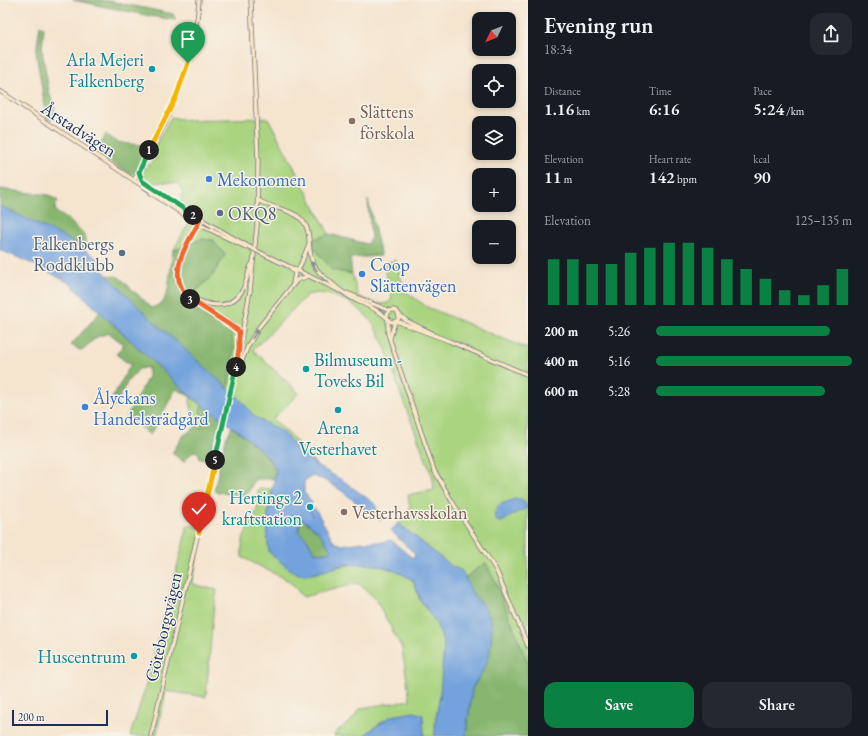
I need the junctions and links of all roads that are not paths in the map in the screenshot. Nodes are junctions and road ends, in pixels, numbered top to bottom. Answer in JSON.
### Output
{"nodes":[{"id":1,"x":199,"y":0,"type":"edge"},
{"id":2,"x":251,"y":0,"type":"edge"},
{"id":3,"x":0,"y":91,"type":"edge"},
{"id":4,"x":139,"y":172,"type":"junction"},
{"id":5,"x":134,"y":180,"type":"junction"},
{"id":6,"x":144,"y":187,"type":"junction"},
{"id":7,"x":163,"y":197,"type":"junction"},
{"id":8,"x":258,"y":200,"type":"junction"},
{"id":9,"x":200,"y":220,"type":"junction"},
{"id":10,"x":198,"y":224,"type":"junction"},
{"id":11,"x":309,"y":244,"type":"junction"},
{"id":12,"x":251,"y":248,"type":"junction"},
{"id":13,"x":253,"y":260,"type":"junction"},
{"id":14,"x":285,"y":264,"type":"junction"},
{"id":15,"x":298,"y":271,"type":"junction"},
{"id":16,"x":309,"y":276,"type":"junction"},
{"id":17,"x":291,"y":287,"type":"junction"},
{"id":18,"x":343,"y":292,"type":"junction"},
{"id":19,"x":187,"y":295,"type":"junction"},
{"id":20,"x":390,"y":311,"type":"junction"},
{"id":21,"x":398,"y":314,"type":"junction"},
{"id":22,"x":388,"y":319,"type":"junction"},
{"id":23,"x":396,"y":322,"type":"junction"},
{"id":24,"x":390,"y":340,"type":"junction"},
{"id":25,"x":449,"y":341,"type":"junction"},
{"id":26,"x":239,"y":349,"type":"junction"},
{"id":27,"x":528,"y":375,"type":"edge"},
{"id":28,"x":233,"y":384,"type":"junction"},
{"id":29,"x":528,"y":646,"type":"edge"},
{"id":30,"x":151,"y":736,"type":"edge"}],
"edges":[{"from":1,"to":4,"type":"main road"},
{"from":2,"to":8,"type":"main road"},
{"from":3,"to":5,"type":"main road","name":"Årstadvägen"},
{"from":4,"to":5,"type":"main road"},
{"from":4,"to":7,"type":"main road"},
{"from":5,"to":6,"type":"main road","name":"Årstadvägen"},
{"from":6,"to":7,"type":"main road","name":"Årstadvägen"},
{"from":6,"to":10,"type":"main road","name":"Årstadvägen"},
{"from":7,"to":9,"type":"main road","name":"Årstadvägen"},
{"from":8,"to":11,"type":"main road"},
{"from":8,"to":13,"type":"main road"},
{"from":9,"to":10,"type":"main road"},
{"from":9,"to":12,"type":"main road","name":"Årstadvägen"},
{"from":10,"to":12,"type":"main road","name":"Årstadvägen"},
{"from":10,"to":19,"type":"main road"},
{"from":11,"to":15,"type":"main road"},
{"from":18,"to":11,"type":"main road","one_way":true},
{"from":12,"to":14,"type":"main road","name":"Årstadvägen","bridge":true},
{"from":13,"to":19,"type":"main road"},
{"from":13,"to":26,"type":"main road"},
{"from":14,"to":15,"type":"main road","name":"Årstadvägen"},
{"from":14,"to":17,"type":"main road"},
{"from":15,"to":16,"type":"main road","name":"Årstadvägen"},
{"from":16,"to":17,"type":"main road"},
{"from":16,"to":18,"type":"main road","name":"Årstadvägen"},
{"from":28,"to":17,"type":"main road","one_way":true},
{"from":18,"to":20,"type":"main road","name":"Årstadvägen"},
{"from":18,"to":22,"type":"main road","name":"Årstadvägen"},
{"from":19,"to":26,"type":"main road"},
{"from":20,"to":21,"type":"main road","name":"Årstadvägen"},
{"from":20,"to":22,"type":"main road"},
{"from":21,"to":23,"type":"main road"},
{"from":21,"to":25,"type":"main road","name":"Årstadvägen"},
{"from":22,"to":23,"type":"main road","name":"Årstadvägen"},
{"from":22,"to":24,"type":"main road"},
{"from":23,"to":24,"type":"main road"},
{"from":23,"to":25,"type":"main road","name":"Årstadvägen"},
{"from":24,"to":29,"type":"main road"},
{"from":25,"to":27,"type":"main road"},
{"from":26,"to":28,"type":"main road"},
{"from":28,"to":30,"type":"main road","name":"Göteborgsvägen"}]}
